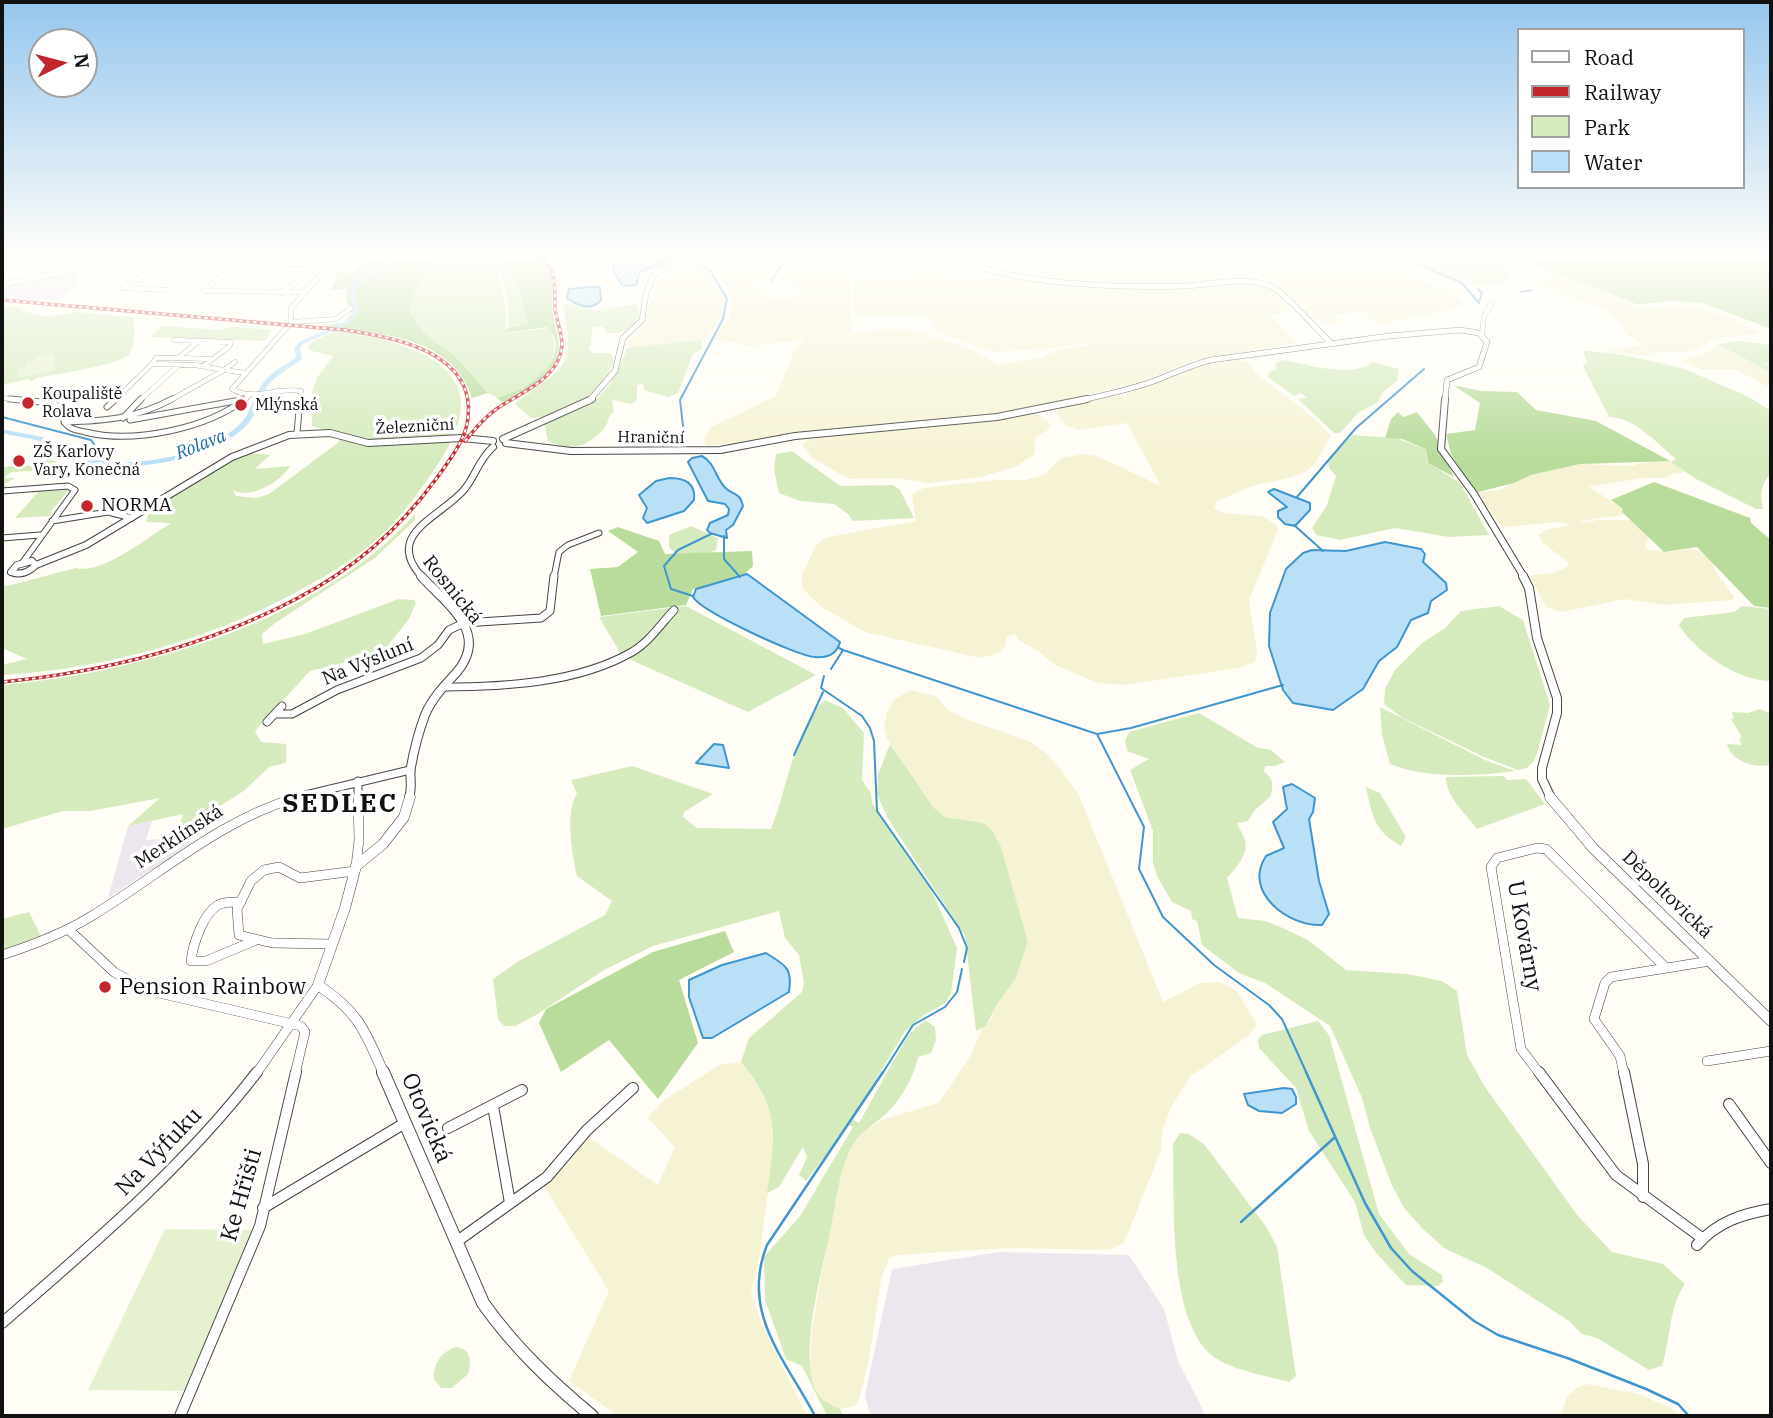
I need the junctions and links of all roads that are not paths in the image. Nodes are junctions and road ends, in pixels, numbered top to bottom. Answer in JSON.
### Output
{"nodes":[{"id":1,"x":290,"y":324,"type":"edge"},
{"id":2,"x":638,"y":324,"type":"edge"},
{"id":3,"x":1312,"y":324,"type":"edge"},
{"id":4,"x":1483,"y":324,"type":"edge"},
{"id":5,"x":1482,"y":334,"type":"junction"},
{"id":6,"x":174,"y":340,"type":"dead end"},
{"id":7,"x":200,"y":341,"type":"junction"},
{"id":8,"x":1332,"y":344,"type":"junction"},
{"id":9,"x":212,"y":359,"type":"junction"},
{"id":10,"x":178,"y":361,"type":"junction"},
{"id":11,"x":235,"y":362,"type":"dead end"},
{"id":12,"x":202,"y":366,"type":"junction"},
{"id":13,"x":224,"y":370,"type":"junction"},
{"id":14,"x":246,"y":373,"type":"junction"},
{"id":15,"x":252,"y":394,"type":"junction"},
{"id":16,"x":2,"y":398,"type":"edge"},
{"id":17,"x":107,"y":407,"type":"dead end"},
{"id":18,"x":123,"y":418,"type":"junction"},
{"id":19,"x":113,"y":421,"type":"junction"},
{"id":20,"x":64,"y":422,"type":"junction"},
{"id":21,"x":297,"y":433,"type":"junction"},
{"id":22,"x":505,"y":441,"type":"junction"},
{"id":23,"x":493,"y":444,"type":"junction"},
{"id":24,"x":2,"y":491,"type":"edge"},
{"id":25,"x":132,"y":518,"type":"junction"},
{"id":26,"x":51,"y":521,"type":"junction"},
{"id":27,"x":600,"y":533,"type":"dead end"},
{"id":28,"x":40,"y":535,"type":"junction"},
{"id":29,"x":2,"y":538,"type":"edge"},
{"id":30,"x":23,"y":562,"type":"junction"},
{"id":31,"x":36,"y":565,"type":"junction"},
{"id":32,"x":11,"y":572,"type":"junction"},
{"id":33,"x":2,"y":575,"type":"edge"},
{"id":34,"x":674,"y":610,"type":"dead end"},
{"id":35,"x":464,"y":623,"type":"junction"},
{"id":36,"x":443,"y":687,"type":"junction"},
{"id":37,"x":282,"y":706,"type":"dead end"},
{"id":38,"x":275,"y":714,"type":"junction"},
{"id":39,"x":267,"y":722,"type":"dead end"},
{"id":40,"x":410,"y":770,"type":"junction"},
{"id":41,"x":358,"y":781,"type":"junction"},
{"id":42,"x":355,"y":869,"type":"junction"},
{"id":43,"x":241,"y":902,"type":"junction"},
{"id":44,"x":68,"y":929,"type":"junction"},
{"id":45,"x":254,"y":941,"type":"junction"},
{"id":46,"x":331,"y":944,"type":"junction"},
{"id":47,"x":2,"y":956,"type":"edge"},
{"id":48,"x":1711,"y":960,"type":"junction"},
{"id":49,"x":1666,"y":968,"type":"junction"},
{"id":50,"x":318,"y":985,"type":"junction"},
{"id":51,"x":1771,"y":1021,"type":"edge"},
{"id":52,"x":292,"y":1025,"type":"junction"},
{"id":53,"x":1771,"y":1051,"type":"edge"},
{"id":54,"x":1707,"y":1061,"type":"dead end"},
{"id":55,"x":633,"y":1087,"type":"dead end"},
{"id":56,"x":522,"y":1090,"type":"dead end"},
{"id":57,"x":1729,"y":1104,"type":"dead end"},
{"id":58,"x":493,"y":1106,"type":"junction"},
{"id":59,"x":405,"y":1123,"type":"junction"},
{"id":60,"x":448,"y":1128,"type":"dead end"},
{"id":61,"x":1771,"y":1163,"type":"edge"},
{"id":62,"x":1643,"y":1197,"type":"junction"},
{"id":63,"x":510,"y":1203,"type":"junction"},
{"id":64,"x":262,"y":1208,"type":"junction"},
{"id":65,"x":1771,"y":1209,"type":"edge"},
{"id":66,"x":456,"y":1242,"type":"junction"},
{"id":67,"x":2,"y":1323,"type":"edge"},
{"id":68,"x":180,"y":1416,"type":"edge"},
{"id":69,"x":592,"y":1416,"type":"edge"}],
"edges":[{"from":1,"to":14,"type":"street"},
{"from":2,"to":22,"type":"street"},
{"from":3,"to":8,"type":"street"},
{"from":4,"to":5,"type":"street"},
{"from":5,"to":8,"type":"street","name":"Hraniční"},
{"from":5,"to":48,"type":"street","name":"Děpoltovická"},
{"from":6,"to":7,"type":"street"},
{"from":7,"to":9,"type":"street"},
{"from":7,"to":10,"type":"street"},
{"from":8,"to":22,"type":"street","name":"Hraniční"},
{"from":9,"to":10,"type":"street"},
{"from":9,"to":12,"type":"street"},
{"from":10,"to":12,"type":"street"},
{"from":10,"to":17,"type":"street"},
{"from":10,"to":18,"type":"street"},
{"from":11,"to":13,"type":"street"},
{"from":12,"to":13,"type":"street"},
{"from":13,"to":14,"type":"street"},
{"from":13,"to":18,"type":"street"},
{"from":14,"to":15,"type":"street"},
{"from":15,"to":19,"type":"street"},
{"from":15,"to":20,"type":"street"},
{"from":15,"to":21,"type":"street"},
{"from":16,"to":20,"type":"street"},
{"from":18,"to":19,"type":"street"},
{"from":19,"to":20,"type":"street"},
{"from":21,"to":23,"type":"street","name":"Železniční"},
{"from":21,"to":25,"type":"street","name":"Železniční"},
{"from":22,"to":23,"type":"street","name":"Železniční"},
{"from":23,"to":35,"type":"street","name":"Rosnická"},
{"from":24,"to":26,"type":"street"},
{"from":25,"to":26,"type":"street"},
{"from":25,"to":31,"type":"street","name":"Železniční"},
{"from":26,"to":28,"type":"street"},
{"from":27,"to":35,"type":"street"},
{"from":28,"to":29,"type":"street"},
{"from":28,"to":30,"type":"street"},
{"from":30,"to":31,"type":"street"},
{"from":30,"to":32,"type":"street"},
{"from":31,"to":32,"type":"street","name":"Železniční"},
{"from":32,"to":33,"type":"street"},
{"from":34,"to":36,"type":"street"},
{"from":35,"to":36,"type":"street","name":"Rosnická"},
{"from":35,"to":38,"type":"street","name":"Na Výsluní"},
{"from":36,"to":40,"type":"street","name":"Rosnická"},
{"from":37,"to":38,"type":"street"},
{"from":38,"to":39,"type":"street"},
{"from":40,"to":41,"type":"street","name":"Merklínská"},
{"from":40,"to":42,"type":"street"},
{"from":41,"to":42,"type":"street"},
{"from":41,"to":44,"type":"street","name":"Merklínská"},
{"from":42,"to":43,"type":"street"},
{"from":42,"to":46,"type":"street"},
{"from":43,"to":45,"type":"street"},
{"from":43,"to":45,"type":"street"},
{"from":44,"to":47,"type":"street","name":"Merklínská"},
{"from":44,"to":52,"type":"street"},
{"from":45,"to":46,"type":"street"},
{"from":46,"to":50,"type":"street"},
{"from":48,"to":49,"type":"street"},
{"from":48,"to":51,"type":"street","name":"Děpoltovická"},
{"from":49,"to":62,"type":"street"},
{"from":49,"to":62,"type":"street","name":"U Kovárny"},
{"from":50,"to":52,"type":"street","name":"Na Výfuku"},
{"from":50,"to":59,"type":"street","name":"Otovická"},
{"from":52,"to":64,"type":"street","name":"Ke Hřišti"},
{"from":52,"to":67,"type":"street","name":"Na Výfuku"},
{"from":53,"to":54,"type":"street"},
{"from":55,"to":63,"type":"street"},
{"from":56,"to":58,"type":"street"},
{"from":57,"to":61,"type":"street"},
{"from":58,"to":60,"type":"street"},
{"from":58,"to":63,"type":"street"},
{"from":59,"to":64,"type":"street"},
{"from":59,"to":66,"type":"street","name":"Otovická"},
{"from":62,"to":65,"type":"street","name":"U Kovárny"},
{"from":63,"to":66,"type":"street"},
{"from":64,"to":68,"type":"street","name":"Ke Hřišti"},
{"from":66,"to":69,"type":"street","name":"Otovická"}]}
